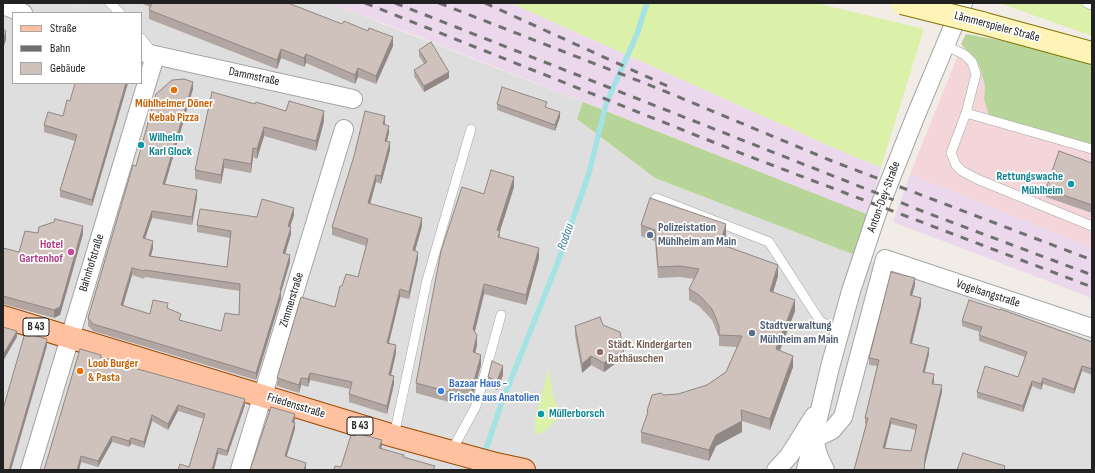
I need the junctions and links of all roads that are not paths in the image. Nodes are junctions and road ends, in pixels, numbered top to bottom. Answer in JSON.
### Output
{"nodes":[{"id":1,"x":110,"y":3,"type":"edge"},
{"id":2,"x":902,"y":3,"type":"edge"},
{"id":3,"x":963,"y":3,"type":"edge"},
{"id":4,"x":1087,"y":3,"type":"edge"},
{"id":5,"x":1092,"y":5,"type":"edge"},
{"id":6,"x":3,"y":6,"type":"edge"},
{"id":7,"x":20,"y":12,"type":"edge"},
{"id":8,"x":119,"y":12,"type":"edge"},
{"id":9,"x":142,"y":40,"type":"edge"},
{"id":10,"x":944,"y":45,"type":"junction"},
{"id":11,"x":1092,"y":53,"type":"edge"},
{"id":12,"x":148,"y":54,"type":"edge"},
{"id":13,"x":142,"y":76,"type":"edge"},
{"id":14,"x":140,"y":84,"type":"edge"},
{"id":15,"x":353,"y":99,"type":"dead end"},
{"id":16,"x":966,"y":113,"type":"junction"},
{"id":17,"x":344,"y":129,"type":"dead end"},
{"id":18,"x":472,"y":129,"type":"dead end"},
{"id":19,"x":1092,"y":149,"type":"edge"},
{"id":20,"x":656,"y":198,"type":"edge"},
{"id":21,"x":1092,"y":226,"type":"edge"},
{"id":22,"x":501,"y":315,"type":"dead end"},
{"id":23,"x":3,"y":317,"type":"edge"},
{"id":24,"x":1092,"y":328,"type":"edge"},
{"id":25,"x":840,"y":332,"type":"junction"},
{"id":26,"x":70,"y":337,"type":"junction"},
{"id":27,"x":262,"y":396,"type":"junction"},
{"id":28,"x":824,"y":398,"type":"junction"},
{"id":29,"x":394,"y":436,"type":"junction"},
{"id":30,"x":814,"y":439,"type":"junction"},
{"id":31,"x":459,"y":454,"type":"junction"},
{"id":32,"x":30,"y":470,"type":"edge"},
{"id":33,"x":240,"y":470,"type":"edge"},
{"id":34,"x":524,"y":470,"type":"edge"},
{"id":35,"x":776,"y":470,"type":"edge"},
{"id":36,"x":806,"y":470,"type":"edge"},
{"id":37,"x":825,"y":470,"type":"edge"}],
"edges":[{"from":1,"to":8,"type":"lane"},
{"from":2,"to":11,"type":"main road","name":"Lämmerspieler Straße","bridge":true},
{"from":3,"to":10,"type":"street","name":"Anton-Dey-Straße"},
{"from":4,"to":5,"type":"lane"},
{"from":6,"to":7,"type":"street"},
{"from":9,"to":12,"type":"lane"},
{"from":10,"to":16,"type":"lane"},
{"from":10,"to":25,"type":"street","name":"Anton-Dey-Straße"},
{"from":12,"to":13,"type":"street","name":"Bahnhofstraße"},
{"from":12,"to":15,"type":"street","name":"Dammstraße"},
{"from":14,"to":26,"type":"street","name":"Bahnhofstraße"},
{"from":16,"to":19,"type":"lane"},
{"from":16,"to":21,"type":"lane"},
{"from":17,"to":27,"type":"street","name":"Zimmerstraße"},
{"from":18,"to":29,"type":"lane"},
{"from":20,"to":25,"type":"lane"},
{"from":22,"to":31,"type":"lane"},
{"from":23,"to":26,"type":"main road","number":"B 43"},
{"from":24,"to":30,"type":"street","name":"Vogelsangstraße"},
{"from":25,"to":28,"type":"street","name":"Anton-Dey-Straße"},
{"from":26,"to":27,"type":"main road","name":"Friedensstraße","number":"B 43"},
{"from":26,"to":32,"type":"street","name":"Bahnhofstraße"},
{"from":27,"to":29,"type":"main road","name":"Friedensstraße","number":"B 43"},
{"from":27,"to":33,"type":"street","name":"Zimmerstraße"},
{"from":28,"to":30,"type":"street","name":"Anton-Dey-Straße"},
{"from":28,"to":35,"type":"street","name":"Anton-Dey-Straße"},
{"from":29,"to":31,"type":"main road","name":"Friedensstraße","number":"B 43"},
{"from":30,"to":36,"type":"street","name":"Anton-Dey-Straße"},
{"from":30,"to":37,"type":"street"},
{"from":31,"to":34,"type":"main road","name":"Friedensstraße","number":"B 43"}]}
